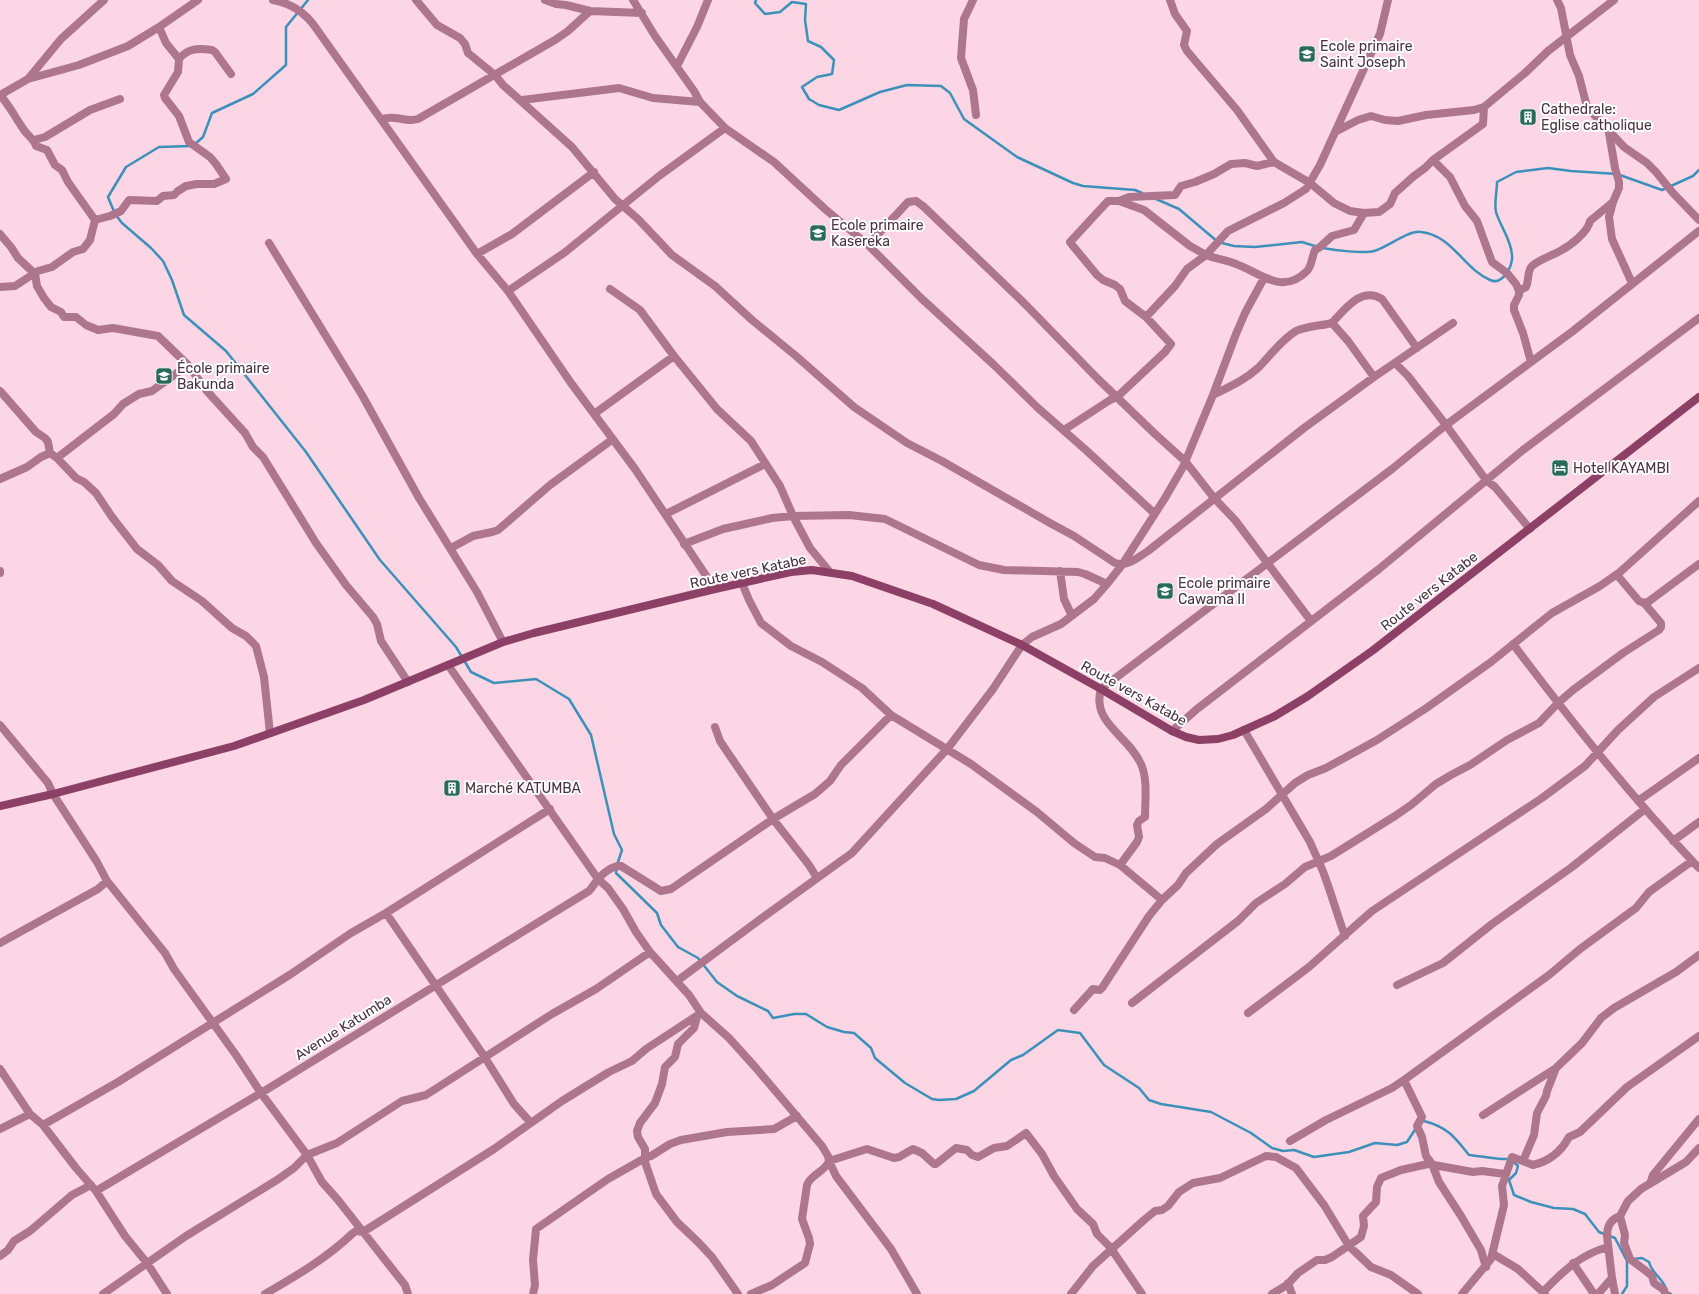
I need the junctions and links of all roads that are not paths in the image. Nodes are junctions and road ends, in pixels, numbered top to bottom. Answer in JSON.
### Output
{"nodes":[{"id":1,"x":104,"y":0,"type":"edge"},
{"id":2,"x":198,"y":0,"type":"edge"},
{"id":3,"x":273,"y":0,"type":"edge"},
{"id":4,"x":416,"y":0,"type":"edge"},
{"id":5,"x":545,"y":0,"type":"edge"},
{"id":6,"x":633,"y":0,"type":"edge"},
{"id":7,"x":708,"y":0,"type":"edge"},
{"id":8,"x":973,"y":0,"type":"edge"},
{"id":9,"x":1170,"y":0,"type":"edge"},
{"id":10,"x":1388,"y":0,"type":"edge"},
{"id":11,"x":1557,"y":0,"type":"edge"},
{"id":12,"x":1614,"y":0,"type":"edge"},
{"id":13,"x":590,"y":11,"type":"junction"},
{"id":14,"x":642,"y":13,"type":"junction"},
{"id":15,"x":159,"y":27,"type":"junction"},
{"id":16,"x":1567,"y":36,"type":"junction"},
{"id":17,"x":179,"y":59,"type":"junction"},
{"id":18,"x":676,"y":66,"type":"junction"},
{"id":19,"x":231,"y":74,"type":"dead end"},
{"id":20,"x":495,"y":75,"type":"junction"},
{"id":21,"x":28,"y":79,"type":"junction"},
{"id":22,"x":0,"y":95,"type":"edge"},
{"id":23,"x":120,"y":99,"type":"dead end"},
{"id":24,"x":522,"y":100,"type":"junction"},
{"id":25,"x":700,"y":102,"type":"junction"},
{"id":26,"x":1484,"y":107,"type":"junction"},
{"id":27,"x":976,"y":115,"type":"dead end"},
{"id":28,"x":382,"y":119,"type":"junction"},
{"id":29,"x":725,"y":128,"type":"junction"},
{"id":30,"x":1335,"y":132,"type":"junction"},
{"id":31,"x":1609,"y":133,"type":"junction"},
{"id":32,"x":34,"y":140,"type":"junction"},
{"id":33,"x":1433,"y":160,"type":"junction"},
{"id":34,"x":1274,"y":162,"type":"junction"},
{"id":35,"x":594,"y":172,"type":"junction"},
{"id":36,"x":1310,"y":183,"type":"junction"},
{"id":37,"x":1119,"y":201,"type":"junction"},
{"id":38,"x":1613,"y":202,"type":"junction"},
{"id":39,"x":622,"y":206,"type":"junction"},
{"id":40,"x":1364,"y":213,"type":"junction"},
{"id":41,"x":95,"y":220,"type":"junction"},
{"id":42,"x":1699,"y":220,"type":"edge"},
{"id":43,"x":1699,"y":231,"type":"edge"},
{"id":44,"x":0,"y":234,"type":"edge"},
{"id":45,"x":270,"y":243,"type":"dead end"},
{"id":46,"x":868,"y":244,"type":"junction"},
{"id":47,"x":477,"y":254,"type":"junction"},
{"id":48,"x":1206,"y":255,"type":"junction"},
{"id":49,"x":34,"y":274,"type":"junction"},
{"id":50,"x":1264,"y":278,"type":"junction"},
{"id":51,"x":1632,"y":283,"type":"junction"},
{"id":52,"x":17,"y":285,"type":"junction"},
{"id":53,"x":37,"y":286,"type":"junction"},
{"id":54,"x":0,"y":288,"type":"edge"},
{"id":55,"x":610,"y":289,"type":"dead end"},
{"id":56,"x":508,"y":291,"type":"junction"},
{"id":57,"x":1519,"y":291,"type":"junction"},
{"id":58,"x":1146,"y":317,"type":"junction"},
{"id":59,"x":1699,"y":318,"type":"edge"},
{"id":60,"x":1332,"y":323,"type":"junction"},
{"id":61,"x":1453,"y":323,"type":"dead end"},
{"id":62,"x":1417,"y":348,"type":"junction"},
{"id":63,"x":674,"y":356,"type":"junction"},
{"id":64,"x":1531,"y":362,"type":"junction"},
{"id":65,"x":1395,"y":363,"type":"junction"},
{"id":66,"x":188,"y":365,"type":"junction"},
{"id":67,"x":1374,"y":377,"type":"junction"},
{"id":68,"x":0,"y":391,"type":"edge"},
{"id":69,"x":1213,"y":395,"type":"junction"},
{"id":70,"x":1117,"y":397,"type":"junction"},
{"id":71,"x":1699,"y":397,"type":"edge"},
{"id":72,"x":594,"y":414,"type":"junction"},
{"id":73,"x":1446,"y":425,"type":"junction"},
{"id":74,"x":1064,"y":430,"type":"junction"},
{"id":75,"x":613,"y":439,"type":"junction"},
{"id":76,"x":50,"y":453,"type":"junction"},
{"id":77,"x":57,"y":458,"type":"junction"},
{"id":78,"x":1185,"y":461,"type":"junction"},
{"id":79,"x":765,"y":464,"type":"junction"},
{"id":80,"x":0,"y":479,"type":"edge"},
{"id":81,"x":1486,"y":480,"type":"junction"},
{"id":82,"x":1214,"y":498,"type":"junction"},
{"id":83,"x":1699,"y":501,"type":"edge"},
{"id":84,"x":666,"y":514,"type":"junction"},
{"id":85,"x":1154,"y":514,"type":"junction"},
{"id":86,"x":793,"y":516,"type":"junction"},
{"id":87,"x":1530,"y":529,"type":"junction"},
{"id":88,"x":684,"y":544,"type":"junction"},
{"id":89,"x":451,"y":548,"type":"junction"},
{"id":90,"x":1267,"y":564,"type":"junction"},
{"id":91,"x":1699,"y":564,"type":"edge"},
{"id":92,"x":1122,"y":565,"type":"junction"},
{"id":93,"x":829,"y":571,"type":"junction"},
{"id":94,"x":1060,"y":571,"type":"junction"},
{"id":95,"x":1617,"y":575,"type":"junction"},
{"id":96,"x":742,"y":583,"type":"junction"},
{"id":97,"x":1107,"y":584,"type":"junction"},
{"id":98,"x":715,"y":589,"type":"junction"},
{"id":99,"x":1644,"y":603,"type":"junction"},
{"id":100,"x":1072,"y":616,"type":"junction"},
{"id":101,"x":1311,"y":620,"type":"junction"},
{"id":102,"x":503,"y":642,"type":"junction"},
{"id":103,"x":1514,"y":644,"type":"junction"},
{"id":104,"x":1022,"y":645,"type":"junction"},
{"id":105,"x":448,"y":665,"type":"junction"},
{"id":106,"x":1699,"y":668,"type":"edge"},
{"id":107,"x":408,"y":682,"type":"junction"},
{"id":108,"x":1101,"y":689,"type":"junction"},
{"id":109,"x":1558,"y":703,"type":"junction"},
{"id":110,"x":891,"y":715,"type":"junction"},
{"id":111,"x":0,"y":725,"type":"edge"},
{"id":112,"x":715,"y":727,"type":"dead end"},
{"id":113,"x":1244,"y":730,"type":"junction"},
{"id":114,"x":1172,"y":731,"type":"junction"},
{"id":115,"x":270,"y":733,"type":"junction"},
{"id":116,"x":948,"y":748,"type":"junction"},
{"id":117,"x":1598,"y":753,"type":"junction"},
{"id":118,"x":1699,"y":758,"type":"edge"},
{"id":119,"x":53,"y":794,"type":"junction"},
{"id":120,"x":1283,"y":796,"type":"junction"},
{"id":121,"x":1638,"y":801,"type":"junction"},
{"id":122,"x":0,"y":806,"type":"edge"},
{"id":123,"x":550,"y":809,"type":"junction"},
{"id":124,"x":1645,"y":809,"type":"junction"},
{"id":125,"x":773,"y":819,"type":"junction"},
{"id":126,"x":1699,"y":822,"type":"edge"},
{"id":127,"x":1673,"y":841,"type":"junction"},
{"id":128,"x":1692,"y":860,"type":"junction"},
{"id":129,"x":1317,"y":861,"type":"junction"},
{"id":130,"x":1120,"y":865,"type":"junction"},
{"id":131,"x":1699,"y":868,"type":"edge"},
{"id":132,"x":598,"y":878,"type":"junction"},
{"id":133,"x":817,"y":878,"type":"junction"},
{"id":134,"x":107,"y":881,"type":"junction"},
{"id":135,"x":1162,"y":900,"type":"junction"},
{"id":136,"x":386,"y":913,"type":"junction"},
{"id":137,"x":1345,"y":936,"type":"junction"},
{"id":138,"x":0,"y":943,"type":"edge"},
{"id":139,"x":650,"y":952,"type":"junction"},
{"id":140,"x":1699,"y":955,"type":"edge"},
{"id":141,"x":677,"y":981,"type":"junction"},
{"id":142,"x":435,"y":985,"type":"junction"},
{"id":143,"x":1397,"y":985,"type":"dead end"},
{"id":144,"x":1132,"y":1003,"type":"dead end"},
{"id":145,"x":1074,"y":1010,"type":"dead end"},
{"id":146,"x":1248,"y":1013,"type":"dead end"},
{"id":147,"x":699,"y":1015,"type":"junction"},
{"id":148,"x":212,"y":1022,"type":"junction"},
{"id":149,"x":1699,"y":1036,"type":"edge"},
{"id":150,"x":484,"y":1056,"type":"junction"},
{"id":151,"x":1556,"y":1068,"type":"junction"},
{"id":152,"x":0,"y":1069,"type":"edge"},
{"id":153,"x":1404,"y":1080,"type":"junction"},
{"id":154,"x":261,"y":1093,"type":"junction"},
{"id":155,"x":30,"y":1114,"type":"junction"},
{"id":156,"x":1482,"y":1115,"type":"dead end"},
{"id":157,"x":797,"y":1116,"type":"junction"},
{"id":158,"x":1699,"y":1119,"type":"edge"},
{"id":159,"x":531,"y":1123,"type":"junction"},
{"id":160,"x":43,"y":1125,"type":"junction"},
{"id":161,"x":0,"y":1129,"type":"edge"},
{"id":162,"x":1290,"y":1141,"type":"dead end"},
{"id":163,"x":1699,"y":1148,"type":"edge"},
{"id":164,"x":307,"y":1155,"type":"junction"},
{"id":165,"x":645,"y":1158,"type":"junction"},
{"id":166,"x":829,"y":1161,"type":"junction"},
{"id":167,"x":1523,"y":1161,"type":"junction"},
{"id":168,"x":1432,"y":1164,"type":"junction"},
{"id":169,"x":1505,"y":1174,"type":"junction"},
{"id":170,"x":1650,"y":1184,"type":"junction"},
{"id":171,"x":94,"y":1188,"type":"junction"},
{"id":172,"x":1620,"y":1216,"type":"junction"},
{"id":173,"x":363,"y":1232,"type":"junction"},
{"id":174,"x":1349,"y":1246,"type":"junction"},
{"id":175,"x":1608,"y":1247,"type":"junction"},
{"id":176,"x":1111,"y":1249,"type":"junction"},
{"id":177,"x":1493,"y":1254,"type":"junction"},
{"id":178,"x":0,"y":1256,"type":"edge"},
{"id":179,"x":147,"y":1263,"type":"junction"},
{"id":180,"x":1573,"y":1263,"type":"junction"},
{"id":181,"x":1486,"y":1267,"type":"junction"},
{"id":182,"x":1612,"y":1278,"type":"junction"},
{"id":183,"x":1288,"y":1283,"type":"junction"},
{"id":184,"x":1544,"y":1293,"type":"edge"},
{"id":185,"x":102,"y":1294,"type":"edge"},
{"id":186,"x":167,"y":1294,"type":"edge"},
{"id":187,"x":265,"y":1294,"type":"edge"},
{"id":188,"x":408,"y":1294,"type":"edge"},
{"id":189,"x":533,"y":1294,"type":"edge"},
{"id":190,"x":738,"y":1294,"type":"edge"},
{"id":191,"x":751,"y":1294,"type":"edge"},
{"id":192,"x":916,"y":1294,"type":"edge"},
{"id":193,"x":1071,"y":1294,"type":"edge"},
{"id":194,"x":1142,"y":1294,"type":"edge"},
{"id":195,"x":1272,"y":1294,"type":"edge"},
{"id":196,"x":1292,"y":1294,"type":"edge"},
{"id":197,"x":1418,"y":1294,"type":"edge"},
{"id":198,"x":1462,"y":1294,"type":"edge"},
{"id":199,"x":1594,"y":1294,"type":"edge"},
{"id":200,"x":1598,"y":1294,"type":"edge"},
{"id":201,"x":1615,"y":1294,"type":"edge"},
{"id":202,"x":1665,"y":1294,"type":"edge"}],
"edges":[{"from":1,"to":21,"type":"street"},
{"from":2,"to":15,"type":"street"},
{"from":3,"to":28,"type":"street"},
{"from":4,"to":20,"type":"street"},
{"from":5,"to":13,"type":"street"},
{"from":6,"to":14,"type":"street"},
{"from":7,"to":18,"type":"street"},
{"from":8,"to":27,"type":"street"},
{"from":9,"to":34,"type":"street"},
{"from":10,"to":30,"type":"street"},
{"from":11,"to":16,"type":"street"},
{"from":12,"to":16,"type":"street"},
{"from":13,"to":14,"type":"street"},
{"from":13,"to":20,"type":"street"},
{"from":14,"to":18,"type":"street"},
{"from":15,"to":17,"type":"street"},
{"from":15,"to":21,"type":"street"},
{"from":16,"to":26,"type":"street"},
{"from":16,"to":31,"type":"street"},
{"from":17,"to":19,"type":"street"},
{"from":17,"to":41,"type":"street"},
{"from":18,"to":25,"type":"street"},
{"from":20,"to":24,"type":"street"},
{"from":20,"to":28,"type":"street"},
{"from":21,"to":22,"type":"street"},
{"from":22,"to":32,"type":"street"},
{"from":23,"to":32,"type":"street"},
{"from":24,"to":25,"type":"street"},
{"from":24,"to":35,"type":"street"},
{"from":25,"to":29,"type":"street"},
{"from":26,"to":30,"type":"street"},
{"from":26,"to":33,"type":"street"},
{"from":28,"to":47,"type":"street"},
{"from":29,"to":39,"type":"street"},
{"from":29,"to":46,"type":"street"},
{"from":30,"to":36,"type":"street"},
{"from":31,"to":38,"type":"street"},
{"from":31,"to":42,"type":"street"},
{"from":32,"to":41,"type":"street"},
{"from":33,"to":40,"type":"street"},
{"from":33,"to":57,"type":"street"},
{"from":34,"to":36,"type":"street"},
{"from":34,"to":37,"type":"street"},
{"from":35,"to":39,"type":"street"},
{"from":35,"to":47,"type":"street"},
{"from":36,"to":40,"type":"street"},
{"from":36,"to":48,"type":"street"},
{"from":37,"to":48,"type":"street"},
{"from":37,"to":58,"type":"street"},
{"from":38,"to":51,"type":"street"},
{"from":38,"to":57,"type":"street"},
{"from":39,"to":56,"type":"street"},
{"from":39,"to":92,"type":"street"},
{"from":40,"to":50,"type":"street"},
{"from":41,"to":49,"type":"street"},
{"from":43,"to":51,"type":"street"},
{"from":44,"to":49,"type":"street"},
{"from":45,"to":89,"type":"street"},
{"from":46,"to":70,"type":"street"},
{"from":46,"to":74,"type":"street"},
{"from":47,"to":56,"type":"street"},
{"from":48,"to":50,"type":"street"},
{"from":48,"to":58,"type":"street"},
{"from":49,"to":52,"type":"street"},
{"from":49,"to":53,"type":"street"},
{"from":50,"to":69,"type":"street"},
{"from":51,"to":64,"type":"street"},
{"from":52,"to":53,"type":"street"},
{"from":52,"to":54,"type":"street"},
{"from":53,"to":66,"type":"street"},
{"from":55,"to":63,"type":"street"},
{"from":56,"to":72,"type":"street"},
{"from":57,"to":64,"type":"street"},
{"from":58,"to":70,"type":"street"},
{"from":59,"to":81,"type":"street"},
{"from":60,"to":62,"type":"street"},
{"from":60,"to":67,"type":"street"},
{"from":60,"to":69,"type":"street"},
{"from":61,"to":62,"type":"street"},
{"from":62,"to":65,"type":"street"},
{"from":63,"to":72,"type":"street"},
{"from":63,"to":79,"type":"street"},
{"from":64,"to":73,"type":"street"},
{"from":65,"to":67,"type":"street"},
{"from":65,"to":73,"type":"street"},
{"from":66,"to":77,"type":"street"},
{"from":66,"to":107,"type":"street"},
{"from":67,"to":82,"type":"street"},
{"from":68,"to":76,"type":"street"},
{"from":69,"to":78,"type":"street"},
{"from":70,"to":74,"type":"street"},
{"from":70,"to":78,"type":"street"},
{"from":71,"to":87,"type":"street","name":"Route vers Katabe"},
{"from":72,"to":75,"type":"street"},
{"from":73,"to":81,"type":"street"},
{"from":73,"to":90,"type":"street"},
{"from":74,"to":85,"type":"street"},
{"from":75,"to":84,"type":"street"},
{"from":75,"to":89,"type":"street"},
{"from":76,"to":77,"type":"street"},
{"from":76,"to":80,"type":"street"},
{"from":77,"to":115,"type":"street"},
{"from":78,"to":82,"type":"street"},
{"from":78,"to":85,"type":"street"},
{"from":79,"to":84,"type":"street"},
{"from":79,"to":86,"type":"street"},
{"from":81,"to":87,"type":"street"},
{"from":81,"to":101,"type":"street"},
{"from":82,"to":90,"type":"street"},
{"from":82,"to":92,"type":"street"},
{"from":83,"to":95,"type":"street"},
{"from":84,"to":88,"type":"street"},
{"from":85,"to":92,"type":"street"},
{"from":86,"to":88,"type":"street"},
{"from":86,"to":93,"type":"street"},
{"from":86,"to":94,"type":"street"},
{"from":87,"to":113,"type":"street","name":"Route vers Katabe"},
{"from":88,"to":98,"type":"street"},
{"from":89,"to":102,"type":"street"},
{"from":90,"to":101,"type":"street"},
{"from":90,"to":108,"type":"street"},
{"from":91,"to":99,"type":"street"},
{"from":92,"to":97,"type":"street"},
{"from":93,"to":96,"type":"street","name":"Route vers Katabe"},
{"from":93,"to":104,"type":"street","name":"Route vers Katabe"},
{"from":94,"to":97,"type":"street"},
{"from":94,"to":100,"type":"street"},
{"from":95,"to":99,"type":"street"},
{"from":95,"to":103,"type":"street"},
{"from":96,"to":98,"type":"street","name":"Route vers Katabe"},
{"from":96,"to":110,"type":"street"},
{"from":97,"to":100,"type":"street"},
{"from":98,"to":102,"type":"street","name":"Route vers Katabe"},
{"from":99,"to":109,"type":"street"},
{"from":100,"to":104,"type":"street"},
{"from":101,"to":114,"type":"street"},
{"from":102,"to":105,"type":"street","name":"Route vers Katabe"},
{"from":103,"to":109,"type":"street"},
{"from":103,"to":120,"type":"street"},
{"from":104,"to":108,"type":"street","name":"Route vers Katabe"},
{"from":104,"to":116,"type":"street"},
{"from":105,"to":107,"type":"street","name":"Route vers Katabe"},
{"from":105,"to":123,"type":"street"},
{"from":106,"to":117,"type":"street"},
{"from":107,"to":115,"type":"street","name":"Route vers Katabe"},
{"from":108,"to":114,"type":"street","name":"Route vers Katabe"},
{"from":108,"to":130,"type":"street"},
{"from":109,"to":117,"type":"street"},
{"from":109,"to":129,"type":"street"},
{"from":110,"to":116,"type":"street"},
{"from":110,"to":125,"type":"street"},
{"from":111,"to":119,"type":"street"},
{"from":112,"to":125,"type":"street"},
{"from":113,"to":114,"type":"street","name":"Route vers Katabe"},
{"from":113,"to":120,"type":"street"},
{"from":115,"to":119,"type":"street","name":"Route vers Katabe"},
{"from":116,"to":130,"type":"street"},
{"from":116,"to":133,"type":"street"},
{"from":117,"to":121,"type":"street"},
{"from":117,"to":137,"type":"street"},
{"from":118,"to":121,"type":"street"},
{"from":119,"to":122,"type":"street","name":"Route vers Katabe"},
{"from":119,"to":134,"type":"street"},
{"from":120,"to":129,"type":"street"},
{"from":120,"to":135,"type":"street"},
{"from":121,"to":124,"type":"street"},
{"from":123,"to":132,"type":"street"},
{"from":123,"to":136,"type":"street"},
{"from":124,"to":127,"type":"street"},
{"from":124,"to":143,"type":"street"},
{"from":125,"to":132,"type":"street","name":"Avenue Katumba"},
{"from":125,"to":133,"type":"street"},
{"from":126,"to":127,"type":"street"},
{"from":127,"to":128,"type":"street"},
{"from":128,"to":131,"type":"street"},
{"from":128,"to":153,"type":"street"},
{"from":129,"to":137,"type":"street"},
{"from":129,"to":144,"type":"street"},
{"from":130,"to":135,"type":"street"},
{"from":132,"to":139,"type":"street"},
{"from":132,"to":142,"type":"street","name":"Avenue Katumba"},
{"from":133,"to":141,"type":"street"},
{"from":134,"to":138,"type":"street"},
{"from":134,"to":148,"type":"street"},
{"from":135,"to":145,"type":"street"},
{"from":136,"to":142,"type":"street"},
{"from":136,"to":148,"type":"street"},
{"from":137,"to":146,"type":"street"},
{"from":139,"to":141,"type":"street"},
{"from":139,"to":150,"type":"street"},
{"from":140,"to":151,"type":"street"},
{"from":141,"to":147,"type":"street"},
{"from":142,"to":150,"type":"street"},
{"from":142,"to":154,"type":"street","name":"Avenue Katumba"},
{"from":147,"to":157,"type":"street"},
{"from":147,"to":159,"type":"street"},
{"from":147,"to":165,"type":"street"},
{"from":148,"to":154,"type":"street"},
{"from":148,"to":160,"type":"street"},
{"from":149,"to":167,"type":"street"},
{"from":150,"to":159,"type":"street"},
{"from":150,"to":164,"type":"street"},
{"from":151,"to":156,"type":"street"},
{"from":151,"to":167,"type":"street"},
{"from":152,"to":155,"type":"street"},
{"from":153,"to":162,"type":"street"},
{"from":153,"to":168,"type":"street"},
{"from":154,"to":164,"type":"street"},
{"from":154,"to":171,"type":"street","name":"Avenue Katumba"},
{"from":155,"to":160,"type":"street"},
{"from":155,"to":161,"type":"street"},
{"from":157,"to":165,"type":"street"},
{"from":157,"to":166,"type":"street"},
{"from":158,"to":170,"type":"street"},
{"from":159,"to":173,"type":"street"},
{"from":160,"to":171,"type":"street"},
{"from":163,"to":170,"type":"street"},
{"from":164,"to":173,"type":"street"},
{"from":164,"to":179,"type":"street"},
{"from":165,"to":189,"type":"street"},
{"from":165,"to":190,"type":"street"},
{"from":166,"to":176,"type":"street"},
{"from":166,"to":191,"type":"street"},
{"from":166,"to":192,"type":"street"},
{"from":167,"to":169,"type":"street"},
{"from":168,"to":169,"type":"street"},
{"from":168,"to":174,"type":"street"},
{"from":168,"to":181,"type":"street"},
{"from":169,"to":177,"type":"street"},
{"from":170,"to":172,"type":"street"},
{"from":171,"to":178,"type":"street","name":"Avenue Katumba"},
{"from":171,"to":179,"type":"street"},
{"from":172,"to":175,"type":"street"},
{"from":172,"to":202,"type":"street"},
{"from":173,"to":187,"type":"street"},
{"from":173,"to":188,"type":"street"},
{"from":174,"to":176,"type":"street"},
{"from":174,"to":183,"type":"street"},
{"from":174,"to":197,"type":"street"},
{"from":175,"to":180,"type":"street"},
{"from":175,"to":182,"type":"street"},
{"from":176,"to":193,"type":"street"},
{"from":176,"to":194,"type":"street"},
{"from":177,"to":181,"type":"street"},
{"from":177,"to":184,"type":"street"},
{"from":179,"to":185,"type":"street"},
{"from":179,"to":186,"type":"street"},
{"from":180,"to":184,"type":"street"},
{"from":180,"to":199,"type":"street"},
{"from":181,"to":198,"type":"street"},
{"from":182,"to":200,"type":"street"},
{"from":182,"to":201,"type":"street"},
{"from":183,"to":195,"type":"street"},
{"from":183,"to":196,"type":"street"}]}
